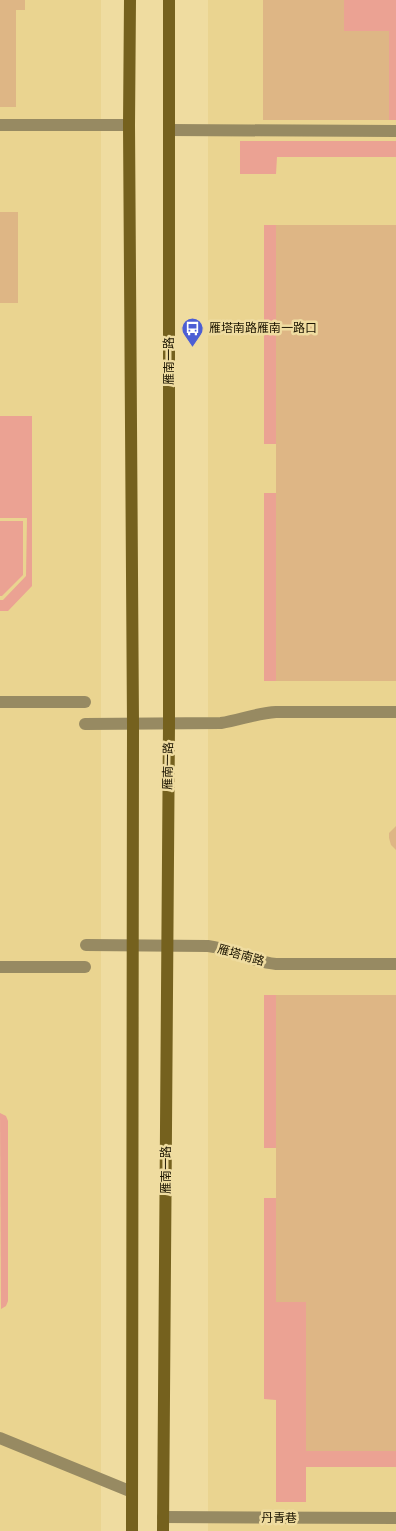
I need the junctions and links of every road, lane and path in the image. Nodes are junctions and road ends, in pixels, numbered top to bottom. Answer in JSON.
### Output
{"nodes":[{"id":1,"x":130,"y":0,"type":"edge"},
{"id":2,"x":169,"y":0,"type":"edge"},
{"id":3,"x":0,"y":125,"type":"edge"},
{"id":4,"x":129,"y":125,"type":"junction"},
{"id":5,"x":169,"y":130,"type":"junction"},
{"id":6,"x":396,"y":131,"type":"edge"},
{"id":7,"x":0,"y":702,"type":"edge"},
{"id":8,"x":85,"y":702,"type":"dead end"},
{"id":9,"x":396,"y":712,"type":"edge"},
{"id":10,"x":85,"y":724,"type":"dead end"},
{"id":11,"x":133,"y":724,"type":"junction"},
{"id":12,"x":169,"y":724,"type":"junction"},
{"id":13,"x":86,"y":945,"type":"dead end"},
{"id":14,"x":132,"y":946,"type":"junction"},
{"id":15,"x":168,"y":946,"type":"junction"},
{"id":16,"x":396,"y":964,"type":"edge"},
{"id":17,"x":0,"y":966,"type":"edge"},
{"id":18,"x":85,"y":966,"type":"dead end"},
{"id":19,"x":0,"y":1438,"type":"edge"},
{"id":20,"x":132,"y":1492,"type":"junction"},
{"id":21,"x":163,"y":1517,"type":"junction"},
{"id":22,"x":396,"y":1518,"type":"edge"},
{"id":23,"x":132,"y":1531,"type":"edge"},
{"id":24,"x":163,"y":1531,"type":"edge"}],
"edges":[{"from":1,"to":4,"type":"main road"},
{"from":2,"to":5,"type":"main road","name":"雁南一路"},
{"from":3,"to":4,"type":"street"},
{"from":4,"to":11,"type":"main road"},
{"from":5,"to":6,"type":"street"},
{"from":5,"to":12,"type":"main road","name":"雁南一路"},
{"from":7,"to":8,"type":"street"},
{"from":9,"to":12,"type":"street"},
{"from":10,"to":11,"type":"street"},
{"from":11,"to":12,"type":"street"},
{"from":11,"to":14,"type":"main road"},
{"from":12,"to":15,"type":"main road","name":"雁南一路"},
{"from":13,"to":14,"type":"street","name":"雁塔南路"},
{"from":14,"to":15,"type":"street","name":"雁塔南路"},
{"from":14,"to":20,"type":"main road"},
{"from":15,"to":16,"type":"street","name":"雁塔南路"},
{"from":15,"to":21,"type":"main road","name":"雁南一路"},
{"from":17,"to":18,"type":"street"},
{"from":19,"to":20,"type":"street"},
{"from":20,"to":23,"type":"main road"},
{"from":21,"to":22,"type":"street","name":"丹青巷"},
{"from":21,"to":24,"type":"main road","name":"雁南一路"}]}
